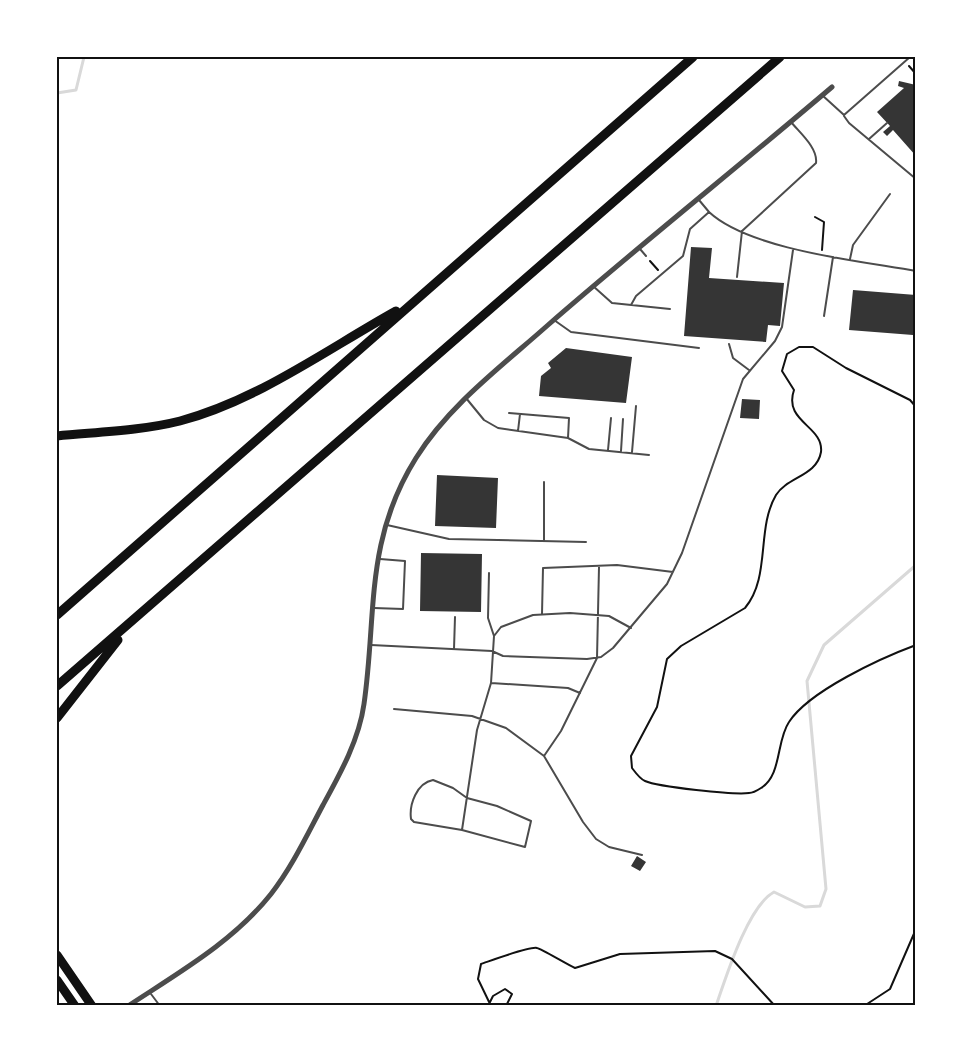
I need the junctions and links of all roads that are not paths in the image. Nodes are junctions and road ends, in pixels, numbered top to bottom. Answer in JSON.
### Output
{"nodes":[{"id":1,"x":693,"y":57,"type":"edge"},
{"id":2,"x":780,"y":57,"type":"edge"},
{"id":3,"x":910,"y":57,"type":"edge"},
{"id":4,"x":832,"y":87,"type":"dead end"},
{"id":5,"x":822,"y":95,"type":"junction"},
{"id":6,"x":844,"y":115,"type":"junction"},
{"id":7,"x":791,"y":122,"type":"junction"},
{"id":8,"x":887,"y":123,"type":"dead end"},
{"id":9,"x":869,"y":140,"type":"junction"},
{"id":10,"x":916,"y":179,"type":"edge"},
{"id":11,"x":890,"y":194,"type":"dead end"},
{"id":12,"x":698,"y":199,"type":"junction"},
{"id":13,"x":709,"y":212,"type":"junction"},
{"id":14,"x":742,"y":231,"type":"junction"},
{"id":15,"x":638,"y":248,"type":"junction"},
{"id":16,"x":793,"y":249,"type":"junction"},
{"id":17,"x":646,"y":256,"type":"dead end"},
{"id":18,"x":833,"y":256,"type":"junction"},
{"id":19,"x":850,"y":259,"type":"junction"},
{"id":20,"x":916,"y":271,"type":"edge"},
{"id":21,"x":736,"y":277,"type":"dead end"},
{"id":22,"x":593,"y":286,"type":"junction"},
{"id":23,"x":413,"y":301,"type":"junction"},
{"id":24,"x":631,"y":305,"type":"junction"},
{"id":25,"x":670,"y":309,"type":"dead end"},
{"id":26,"x":824,"y":316,"type":"dead end"},
{"id":27,"x":554,"y":320,"type":"junction"},
{"id":28,"x":729,"y":344,"type":"dead end"},
{"id":29,"x":699,"y":348,"type":"dead end"},
{"id":30,"x":749,"y":370,"type":"junction"},
{"id":31,"x":466,"y":398,"type":"junction"},
{"id":32,"x":636,"y":406,"type":"dead end"},
{"id":33,"x":509,"y":413,"type":"dead end"},
{"id":34,"x":520,"y":414,"type":"junction"},
{"id":35,"x":611,"y":418,"type":"dead end"},
{"id":36,"x":623,"y":419,"type":"dead end"},
{"id":37,"x":518,"y":430,"type":"junction"},
{"id":38,"x":57,"y":436,"type":"edge"},
{"id":39,"x":567,"y":438,"type":"junction"},
{"id":40,"x":608,"y":450,"type":"junction"},
{"id":41,"x":621,"y":451,"type":"junction"},
{"id":42,"x":632,"y":452,"type":"junction"},
{"id":43,"x":649,"y":455,"type":"dead end"},
{"id":44,"x":544,"y":482,"type":"dead end"},
{"id":45,"x":385,"y":524,"type":"junction"},
{"id":46,"x":544,"y":542,"type":"junction"},
{"id":47,"x":586,"y":542,"type":"dead end"},
{"id":48,"x":377,"y":559,"type":"junction"},
{"id":49,"x":599,"y":567,"type":"junction"},
{"id":50,"x":673,"y":572,"type":"junction"},
{"id":51,"x":489,"y":573,"type":"dead end"},
{"id":52,"x":371,"y":608,"type":"junction"},
{"id":53,"x":542,"y":614,"type":"junction"},
{"id":54,"x":57,"y":615,"type":"edge"},
{"id":55,"x":599,"y":615,"type":"junction"},
{"id":56,"x":456,"y":617,"type":"dead end"},
{"id":57,"x":133,"y":622,"type":"junction"},
{"id":58,"x":631,"y":628,"type":"junction"},
{"id":59,"x":494,"y":636,"type":"junction"},
{"id":60,"x":369,"y":645,"type":"junction"},
{"id":61,"x":454,"y":649,"type":"junction"},
{"id":62,"x":492,"y":651,"type":"junction"},
{"id":63,"x":597,"y":658,"type":"junction"},
{"id":64,"x":491,"y":683,"type":"junction"},
{"id":65,"x":57,"y":686,"type":"edge"},
{"id":66,"x":581,"y":693,"type":"junction"},
{"id":67,"x":394,"y":709,"type":"dead end"},
{"id":68,"x":57,"y":718,"type":"edge"},
{"id":69,"x":482,"y":718,"type":"junction"},
{"id":70,"x":544,"y":756,"type":"junction"},
{"id":71,"x":467,"y":798,"type":"junction"},
{"id":72,"x":462,"y":830,"type":"junction"},
{"id":73,"x":642,"y":855,"type":"dead end"},
{"id":74,"x":57,"y":955,"type":"edge"},
{"id":75,"x":57,"y":980,"type":"edge"},
{"id":76,"x":150,"y":992,"type":"junction"},
{"id":77,"x":75,"y":1006,"type":"edge"},
{"id":78,"x":92,"y":1006,"type":"edge"},
{"id":79,"x":128,"y":1006,"type":"edge"},
{"id":80,"x":160,"y":1006,"type":"edge"}],
"edges":[{"from":1,"to":23,"type":"highway"},
{"from":2,"to":57,"type":"highway"},
{"from":3,"to":6,"type":"lane"},
{"from":4,"to":5,"type":"street"},
{"from":5,"to":6,"type":"lane"},
{"from":5,"to":7,"type":"street"},
{"from":6,"to":9,"type":"lane"},
{"from":7,"to":12,"type":"street"},
{"from":7,"to":14,"type":"lane"},
{"from":8,"to":9,"type":"lane"},
{"from":9,"to":10,"type":"lane"},
{"from":11,"to":19,"type":"lane"},
{"from":12,"to":13,"type":"lane"},
{"from":12,"to":15,"type":"street"},
{"from":13,"to":14,"type":"lane"},
{"from":13,"to":24,"type":"lane"},
{"from":14,"to":16,"type":"lane"},
{"from":14,"to":21,"type":"lane"},
{"from":15,"to":17,"type":"lane"},
{"from":15,"to":22,"type":"street"},
{"from":16,"to":18,"type":"lane"},
{"from":16,"to":30,"type":"lane"},
{"from":18,"to":19,"type":"lane"},
{"from":18,"to":26,"type":"lane"},
{"from":19,"to":20,"type":"lane"},
{"from":22,"to":24,"type":"lane"},
{"from":22,"to":27,"type":"street"},
{"from":23,"to":38,"type":"highway"},
{"from":23,"to":54,"type":"highway"},
{"from":24,"to":25,"type":"lane"},
{"from":27,"to":29,"type":"lane"},
{"from":27,"to":31,"type":"street"},
{"from":28,"to":30,"type":"lane"},
{"from":30,"to":50,"type":"lane"},
{"from":31,"to":37,"type":"lane"},
{"from":31,"to":45,"type":"street"},
{"from":32,"to":42,"type":"lane"},
{"from":33,"to":34,"type":"lane"},
{"from":34,"to":37,"type":"lane"},
{"from":34,"to":39,"type":"lane"},
{"from":35,"to":40,"type":"lane"},
{"from":36,"to":41,"type":"lane"},
{"from":37,"to":39,"type":"lane"},
{"from":39,"to":40,"type":"lane"},
{"from":40,"to":41,"type":"lane"},
{"from":41,"to":42,"type":"lane"},
{"from":42,"to":43,"type":"lane"},
{"from":44,"to":46,"type":"lane"},
{"from":45,"to":46,"type":"lane"},
{"from":45,"to":48,"type":"street"},
{"from":46,"to":47,"type":"lane"},
{"from":48,"to":52,"type":"street"},
{"from":48,"to":52,"type":"lane"},
{"from":49,"to":50,"type":"lane"},
{"from":49,"to":53,"type":"lane"},
{"from":49,"to":55,"type":"lane"},
{"from":50,"to":58,"type":"lane"},
{"from":51,"to":59,"type":"lane"},
{"from":52,"to":60,"type":"street"},
{"from":53,"to":55,"type":"lane"},
{"from":53,"to":59,"type":"lane"},
{"from":55,"to":58,"type":"lane"},
{"from":55,"to":63,"type":"lane"},
{"from":56,"to":61,"type":"lane"},
{"from":57,"to":65,"type":"highway"},
{"from":57,"to":68,"type":"highway"},
{"from":58,"to":63,"type":"lane"},
{"from":59,"to":62,"type":"lane"},
{"from":60,"to":61,"type":"lane"},
{"from":60,"to":76,"type":"street"},
{"from":61,"to":62,"type":"lane"},
{"from":62,"to":63,"type":"lane"},
{"from":62,"to":64,"type":"lane"},
{"from":63,"to":66,"type":"lane"},
{"from":64,"to":66,"type":"lane"},
{"from":64,"to":69,"type":"lane"},
{"from":66,"to":70,"type":"lane"},
{"from":67,"to":69,"type":"lane"},
{"from":69,"to":70,"type":"lane"},
{"from":69,"to":71,"type":"lane"},
{"from":70,"to":73,"type":"lane"},
{"from":71,"to":72,"type":"lane"},
{"from":71,"to":72,"type":"lane"},
{"from":71,"to":72,"type":"lane"},
{"from":74,"to":78,"type":"highway"},
{"from":75,"to":77,"type":"highway"},
{"from":76,"to":79,"type":"street"},
{"from":76,"to":80,"type":"lane"}]}
